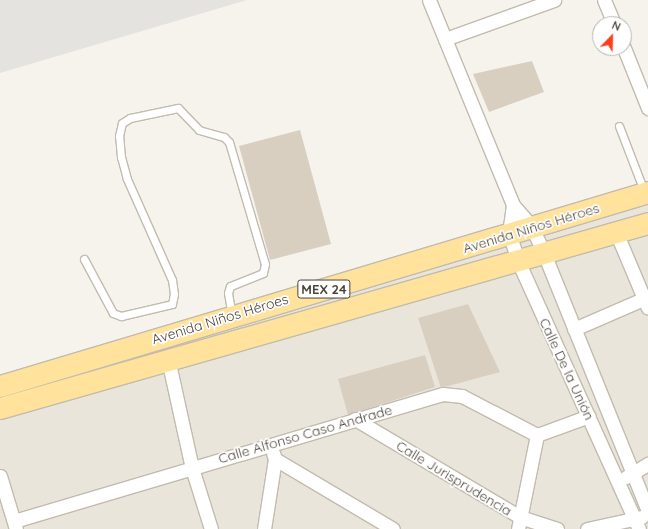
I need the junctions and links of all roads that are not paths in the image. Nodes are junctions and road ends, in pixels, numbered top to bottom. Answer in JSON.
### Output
{"nodes":[{"id":1,"x":429,"y":0,"type":"edge"},
{"id":2,"x":554,"y":0,"type":"edge"},
{"id":3,"x":604,"y":0,"type":"edge"},
{"id":4,"x":611,"y":16,"type":"edge"},
{"id":5,"x":445,"y":39,"type":"junction"},
{"id":6,"x":627,"y":56,"type":"edge"},
{"id":7,"x":648,"y":108,"type":"edge"},
{"id":8,"x":619,"y":126,"type":"dead end"},
{"id":9,"x":646,"y":193,"type":"edge"},
{"id":10,"x":512,"y":205,"type":"junction"},
{"id":11,"x":648,"y":223,"type":"edge"},
{"id":12,"x":531,"y":226,"type":"junction"},
{"id":13,"x":616,"y":232,"type":"junction"},
{"id":14,"x":509,"y":233,"type":"junction"},
{"id":15,"x":543,"y":251,"type":"junction"},
{"id":16,"x":84,"y":258,"type":"dead end"},
{"id":17,"x":518,"y":261,"type":"junction"},
{"id":18,"x":647,"y":301,"type":"edge"},
{"id":19,"x":232,"y":315,"type":"junction"},
{"id":20,"x":574,"y":329,"type":"junction"},
{"id":21,"x":168,"y":359,"type":"junction"},
{"id":22,"x":74,"y":364,"type":"junction"},
{"id":23,"x":80,"y":385,"type":"junction"},
{"id":24,"x":0,"y":386,"type":"edge"},
{"id":25,"x":0,"y":408,"type":"edge"},
{"id":26,"x":589,"y":416,"type":"junction"},
{"id":27,"x":355,"y":419,"type":"junction"},
{"id":28,"x":536,"y":435,"type":"junction"},
{"id":29,"x":270,"y":444,"type":"junction"},
{"id":30,"x":275,"y":459,"type":"junction"},
{"id":31,"x":648,"y":464,"type":"edge"},
{"id":32,"x":192,"y":468,"type":"junction"},
{"id":33,"x":632,"y":472,"type":"junction"},
{"id":34,"x":0,"y":476,"type":"edge"},
{"id":35,"x":619,"y":483,"type":"junction"},
{"id":36,"x":648,"y":511,"type":"edge"},
{"id":37,"x":648,"y":517,"type":"edge"},
{"id":38,"x":519,"y":523,"type":"edge"},
{"id":39,"x":636,"y":523,"type":"edge"},
{"id":40,"x":15,"y":525,"type":"edge"},
{"id":41,"x":212,"y":529,"type":"edge"},
{"id":42,"x":264,"y":529,"type":"edge"},
{"id":43,"x":393,"y":529,"type":"edge"},
{"id":44,"x":557,"y":529,"type":"edge"},
{"id":45,"x":587,"y":529,"type":"edge"}],
"edges":[{"from":1,"to":5,"type":"street","name":"Calle De la Unión"},
{"from":2,"to":5,"type":"street"},
{"from":3,"to":4,"type":"street"},
{"from":5,"to":10,"type":"street","name":"Calle De la Unión"},
{"from":6,"to":7,"type":"street"},
{"from":8,"to":9,"type":"lane"},
{"from":9,"to":12,"type":"main road","name":"Avenida Niños Héroes","number":"MEX 24"},
{"from":10,"to":12,"type":"street","name":"Calle De la Unión"},
{"from":10,"to":14,"type":"street","name":"Calle De la Unión"},
{"from":11,"to":13,"type":"main road","name":"Avenida Niños Héroes","number":"MEX 24"},
{"from":12,"to":14,"type":"main road","name":"Avenida Niños Héroes","number":"MEX 24"},
{"from":12,"to":15,"type":"street","name":"Calle De la Unión"},
{"from":13,"to":15,"type":"main road","name":"Avenida Niños Héroes","number":"MEX 24"},
{"from":13,"to":18,"type":"street"},
{"from":14,"to":17,"type":"street","name":"Calle De la Unión"},
{"from":14,"to":19,"type":"main road","name":"Avenida Niños Héroes","number":"MEX 24"},
{"from":15,"to":17,"type":"main road","name":"Avenida Niños Héroes","number":"MEX 24"},
{"from":15,"to":20,"type":"street","name":"Calle De la Unión"},
{"from":16,"to":19,"type":"lane"},
{"from":17,"to":21,"type":"main road","name":"Avenida Niños Héroes","number":"MEX 24"},
{"from":17,"to":26,"type":"street","name":"Calle De la Unión"},
{"from":18,"to":20,"type":"street"},
{"from":19,"to":22,"type":"main road","name":"Avenida Niños Héroes","number":"MEX 24"},
{"from":20,"to":33,"type":"street","name":"Calle De la Unión"},
{"from":21,"to":23,"type":"main road","name":"Avenida Niños Héroes","number":"MEX 24"},
{"from":21,"to":32,"type":"street"},
{"from":22,"to":23,"type":"main road"},
{"from":22,"to":24,"type":"main road","name":"Avenida Niños Héroes","number":"MEX 24"},
{"from":23,"to":25,"type":"main road","name":"Avenida Niños Héroes","number":"MEX 24"},
{"from":26,"to":28,"type":"street"},
{"from":26,"to":35,"type":"street","name":"Calle De la Unión"},
{"from":27,"to":28,"type":"street","name":"Calle Alfonso Caso Andrade"},
{"from":27,"to":29,"type":"street","name":"Calle Alfonso Caso Andrade"},
{"from":27,"to":38,"type":"street","name":"Calle Jurisprudencia"},
{"from":28,"to":38,"type":"street"},
{"from":29,"to":30,"type":"street"},
{"from":29,"to":32,"type":"street","name":"Calle Alfonso Caso Andrade"},
{"from":30,"to":42,"type":"street"},
{"from":30,"to":43,"type":"street"},
{"from":31,"to":33,"type":"street"},
{"from":32,"to":40,"type":"street","name":"Calle Alfonso Caso Andrade"},
{"from":32,"to":41,"type":"street"},
{"from":33,"to":35,"type":"street"},
{"from":33,"to":36,"type":"street","name":"Calle De la Unión"},
{"from":34,"to":40,"type":"street"},
{"from":35,"to":39,"type":"street","name":"Calle De la Unión"},
{"from":37,"to":39,"type":"street"},
{"from":38,"to":44,"type":"street","name":"Calle Jurisprudencia"},
{"from":39,"to":45,"type":"street"}]}
